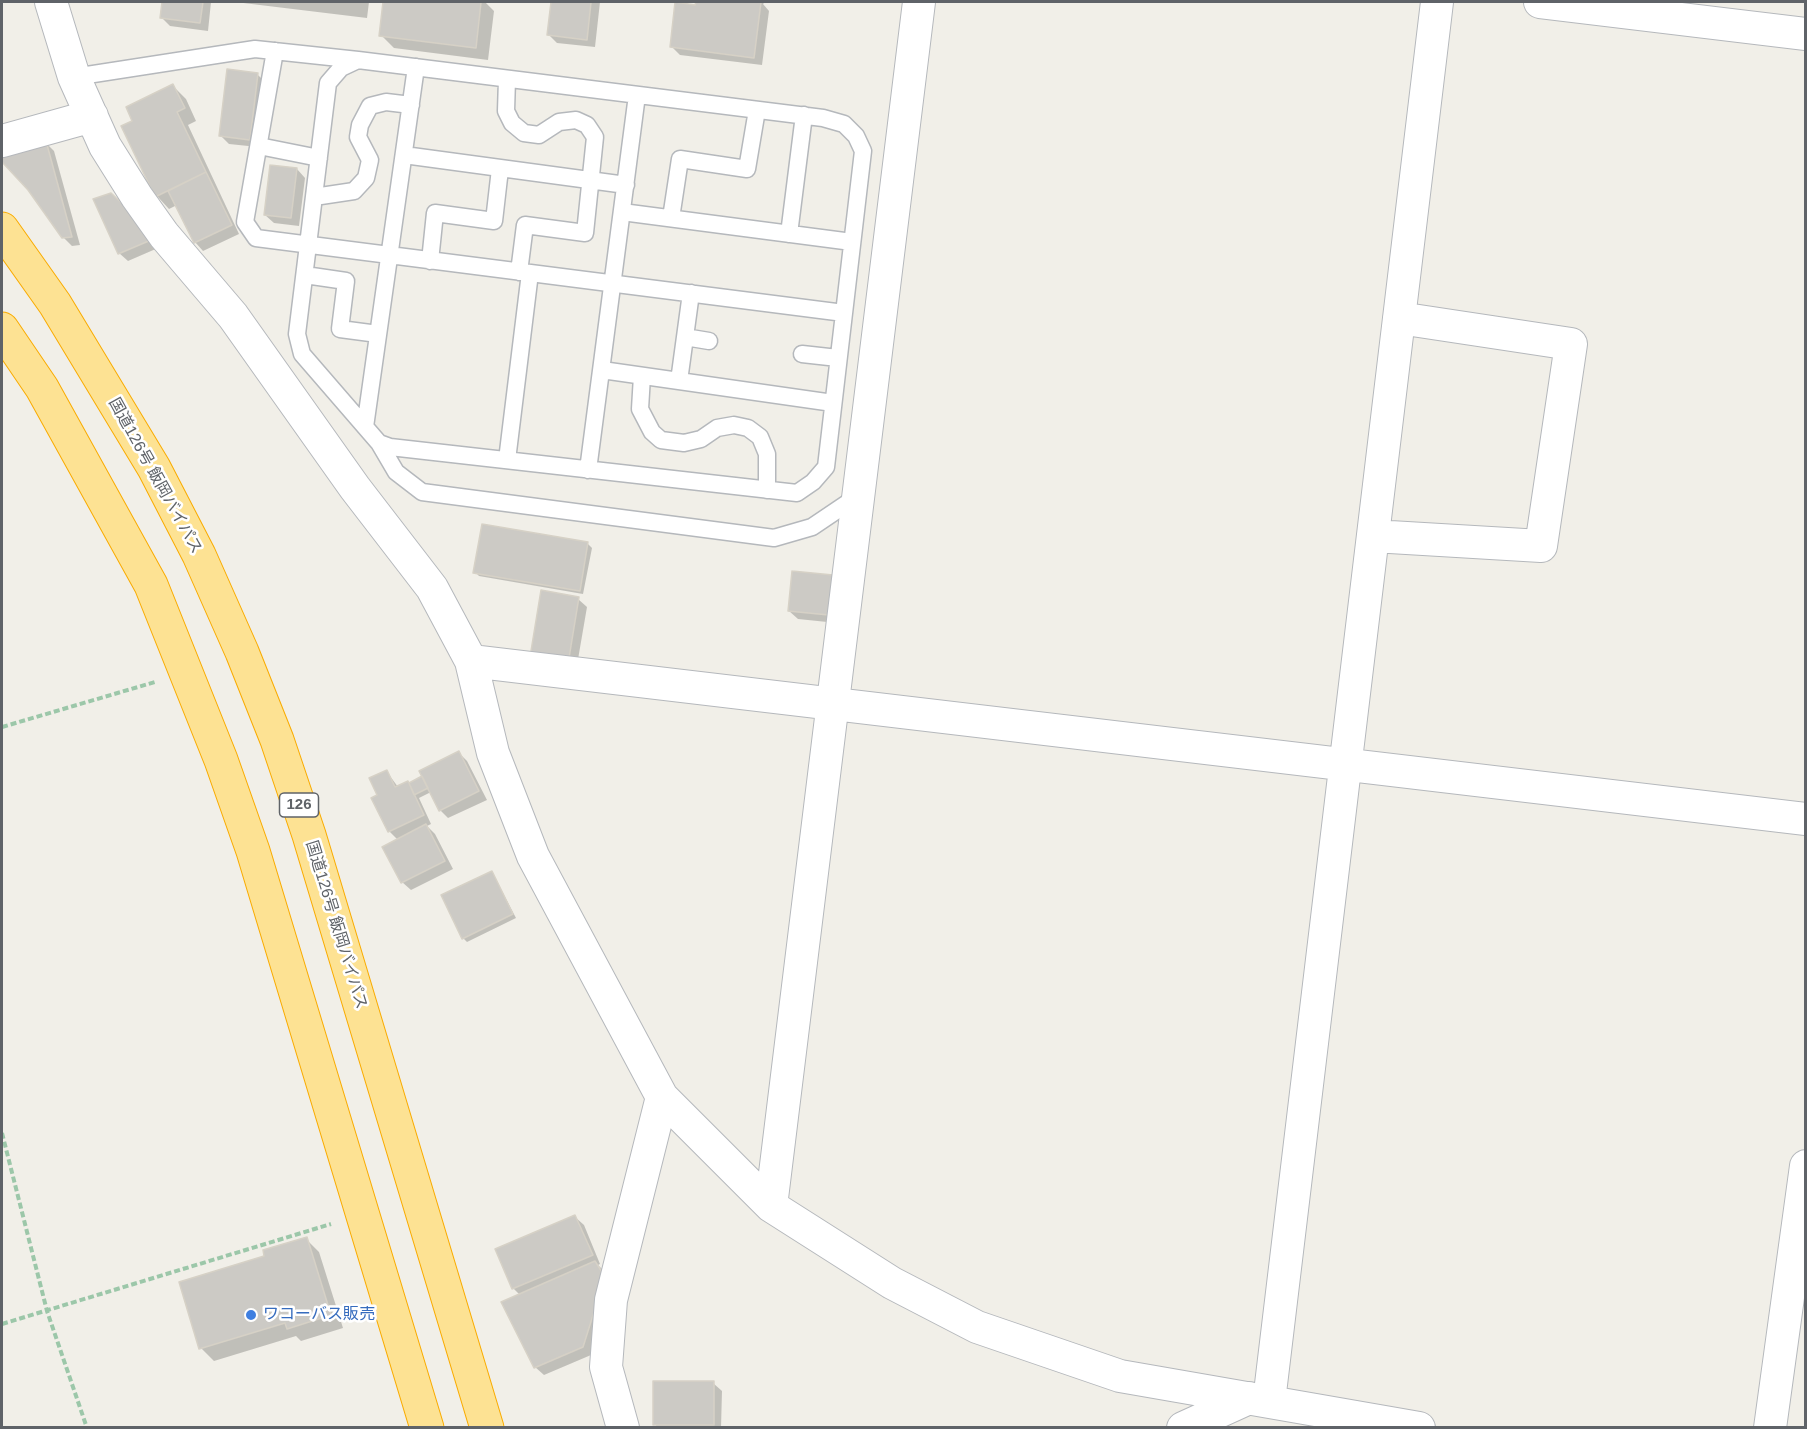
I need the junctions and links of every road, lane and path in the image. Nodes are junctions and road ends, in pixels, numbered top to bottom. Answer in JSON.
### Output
{"nodes":[{"id":1,"x":51,"y":2,"type":"edge"},
{"id":2,"x":919,"y":2,"type":"edge"},
{"id":3,"x":1437,"y":2,"type":"edge"},
{"id":4,"x":1540,"y":2,"type":"edge"},
{"id":5,"x":1806,"y":34,"type":"edge"},
{"id":6,"x":275,"y":51,"type":"junction"},
{"id":7,"x":358,"y":60,"type":"junction"},
{"id":8,"x":416,"y":68,"type":"junction"},
{"id":9,"x":74,"y":77,"type":"junction"},
{"id":10,"x":507,"y":79,"type":"junction"},
{"id":11,"x":637,"y":95,"type":"junction"},
{"id":12,"x":411,"y":105,"type":"junction"},
{"id":13,"x":757,"y":110,"type":"junction"},
{"id":14,"x":804,"y":115,"type":"junction"},
{"id":15,"x":92,"y":116,"type":"junction"},
{"id":16,"x":2,"y":141,"type":"edge"},
{"id":17,"x":259,"y":146,"type":"junction"},
{"id":18,"x":404,"y":155,"type":"junction"},
{"id":19,"x":319,"y":158,"type":"junction"},
{"id":20,"x":500,"y":169,"type":"junction"},
{"id":21,"x":591,"y":181,"type":"junction"},
{"id":22,"x":626,"y":185,"type":"junction"},
{"id":23,"x":314,"y":197,"type":"junction"},
{"id":24,"x":622,"y":212,"type":"junction"},
{"id":25,"x":670,"y":218,"type":"junction"},
{"id":26,"x":2,"y":229,"type":"edge"},
{"id":27,"x":789,"y":234,"type":"junction"},
{"id":28,"x":852,"y":242,"type":"junction"},
{"id":29,"x":308,"y":245,"type":"junction"},
{"id":30,"x":389,"y":255,"type":"junction"},
{"id":31,"x":430,"y":261,"type":"junction"},
{"id":32,"x":524,"y":273,"type":"junction"},
{"id":33,"x":305,"y":275,"type":"junction"},
{"id":34,"x":614,"y":284,"type":"junction"},
{"id":35,"x":691,"y":293,"type":"junction"},
{"id":36,"x":844,"y":313,"type":"junction"},
{"id":37,"x":1399,"y":318,"type":"junction"},
{"id":38,"x":2,"y":329,"type":"edge"},
{"id":39,"x":378,"y":334,"type":"junction"},
{"id":40,"x":685,"y":337,"type":"junction"},
{"id":41,"x":709,"y":340,"type":"dead end"},
{"id":42,"x":802,"y":354,"type":"dead end"},
{"id":43,"x":838,"y":358,"type":"junction"},
{"id":44,"x":602,"y":370,"type":"junction"},
{"id":45,"x":642,"y":376,"type":"junction"},
{"id":46,"x":679,"y":381,"type":"junction"},
{"id":47,"x":833,"y":403,"type":"junction"},
{"id":48,"x":365,"y":427,"type":"junction"},
{"id":49,"x":380,"y":443,"type":"junction"},
{"id":50,"x":507,"y":460,"type":"junction"},
{"id":51,"x":588,"y":470,"type":"junction"},
{"id":52,"x":767,"y":490,"type":"junction"},
{"id":53,"x":858,"y":496,"type":"junction"},
{"id":54,"x":1372,"y":536,"type":"junction"},
{"id":55,"x":471,"y":661,"type":"junction"},
{"id":56,"x":187,"y":672,"type":"junction"},
{"id":57,"x":832,"y":704,"type":"junction"},
{"id":58,"x":2,"y":727,"type":"edge"},
{"id":59,"x":1345,"y":765,"type":"junction"},
{"id":60,"x":1806,"y":819,"type":"edge"},
{"id":61,"x":662,"y":1097,"type":"junction"},
{"id":62,"x":2,"y":1133,"type":"edge"},
{"id":63,"x":1806,"y":1166,"type":"edge"},
{"id":64,"x":771,"y":1206,"type":"junction"},
{"id":65,"x":362,"y":1215,"type":"junction"},
{"id":66,"x":47,"y":1311,"type":"junction"},
{"id":67,"x":2,"y":1324,"type":"edge"},
{"id":68,"x":1259,"y":1400,"type":"junction"},
{"id":69,"x":87,"y":1428,"type":"edge"},
{"id":70,"x":427,"y":1428,"type":"edge"},
{"id":71,"x":487,"y":1428,"type":"edge"},
{"id":72,"x":623,"y":1428,"type":"edge"},
{"id":73,"x":1183,"y":1428,"type":"edge"},
{"id":74,"x":1419,"y":1428,"type":"edge"},
{"id":75,"x":1770,"y":1428,"type":"edge"}],
"edges":[{"from":1,"to":9,"type":"street"},
{"from":2,"to":53,"type":"street"},
{"from":3,"to":37,"type":"street"},
{"from":4,"to":5,"type":"street"},
{"from":6,"to":7,"type":"lane"},
{"from":6,"to":9,"type":"lane"},
{"from":6,"to":17,"type":"lane"},
{"from":7,"to":8,"type":"lane"},
{"from":7,"to":19,"type":"lane"},
{"from":8,"to":10,"type":"lane"},
{"from":8,"to":12,"type":"lane"},
{"from":9,"to":15,"type":"street"},
{"from":10,"to":11,"type":"lane"},
{"from":10,"to":21,"type":"lane"},
{"from":11,"to":13,"type":"lane"},
{"from":11,"to":22,"type":"lane"},
{"from":12,"to":18,"type":"lane"},
{"from":12,"to":23,"type":"lane"},
{"from":13,"to":14,"type":"lane"},
{"from":13,"to":25,"type":"lane"},
{"from":14,"to":27,"type":"lane"},
{"from":14,"to":28,"type":"lane"},
{"from":15,"to":16,"type":"street"},
{"from":15,"to":55,"type":"street"},
{"from":17,"to":19,"type":"lane"},
{"from":17,"to":29,"type":"lane"},
{"from":18,"to":20,"type":"lane"},
{"from":18,"to":30,"type":"lane"},
{"from":19,"to":23,"type":"lane"},
{"from":20,"to":21,"type":"lane"},
{"from":20,"to":31,"type":"lane"},
{"from":21,"to":22,"type":"lane"},
{"from":21,"to":32,"type":"lane"},
{"from":22,"to":24,"type":"lane"},
{"from":23,"to":29,"type":"lane"},
{"from":24,"to":25,"type":"lane"},
{"from":24,"to":34,"type":"lane"},
{"from":25,"to":27,"type":"lane"},
{"from":26,"to":71,"type":"highway","name":"国道126号 飯岡バイパス","number":"126"},
{"from":27,"to":28,"type":"lane"},
{"from":28,"to":36,"type":"lane"},
{"from":29,"to":30,"type":"lane"},
{"from":29,"to":33,"type":"lane"},
{"from":30,"to":31,"type":"lane"},
{"from":30,"to":39,"type":"lane"},
{"from":31,"to":32,"type":"lane"},
{"from":32,"to":34,"type":"lane"},
{"from":32,"to":50,"type":"lane"},
{"from":33,"to":39,"type":"lane"},
{"from":33,"to":48,"type":"lane"},
{"from":34,"to":35,"type":"lane"},
{"from":34,"to":44,"type":"lane"},
{"from":35,"to":36,"type":"lane"},
{"from":35,"to":40,"type":"lane"},
{"from":36,"to":43,"type":"lane"},
{"from":37,"to":54,"type":"street"},
{"from":37,"to":54,"type":"street"},
{"from":38,"to":56,"type":"highway"},
{"from":39,"to":48,"type":"lane"},
{"from":40,"to":41,"type":"lane"},
{"from":40,"to":46,"type":"lane"},
{"from":42,"to":43,"type":"lane"},
{"from":43,"to":47,"type":"lane"},
{"from":44,"to":45,"type":"lane"},
{"from":44,"to":51,"type":"lane"},
{"from":45,"to":46,"type":"lane"},
{"from":45,"to":52,"type":"lane"},
{"from":46,"to":47,"type":"lane"},
{"from":47,"to":52,"type":"lane"},
{"from":48,"to":49,"type":"lane"},
{"from":49,"to":50,"type":"lane"},
{"from":49,"to":53,"type":"lane"},
{"from":50,"to":51,"type":"lane"},
{"from":51,"to":52,"type":"lane"},
{"from":53,"to":57,"type":"street"},
{"from":54,"to":59,"type":"street"},
{"from":55,"to":57,"type":"street"},
{"from":55,"to":61,"type":"street"},
{"from":56,"to":58,"type":"path"},
{"from":56,"to":65,"type":"highway"},
{"from":57,"to":59,"type":"street"},
{"from":57,"to":64,"type":"street"},
{"from":59,"to":60,"type":"street"},
{"from":59,"to":68,"type":"street"},
{"from":61,"to":64,"type":"street"},
{"from":61,"to":72,"type":"street"},
{"from":62,"to":66,"type":"path"},
{"from":63,"to":75,"type":"street"},
{"from":64,"to":68,"type":"street"},
{"from":65,"to":66,"type":"path"},
{"from":65,"to":70,"type":"highway"},
{"from":66,"to":67,"type":"path"},
{"from":66,"to":69,"type":"path"},
{"from":68,"to":73,"type":"street"},
{"from":68,"to":74,"type":"street"}]}
